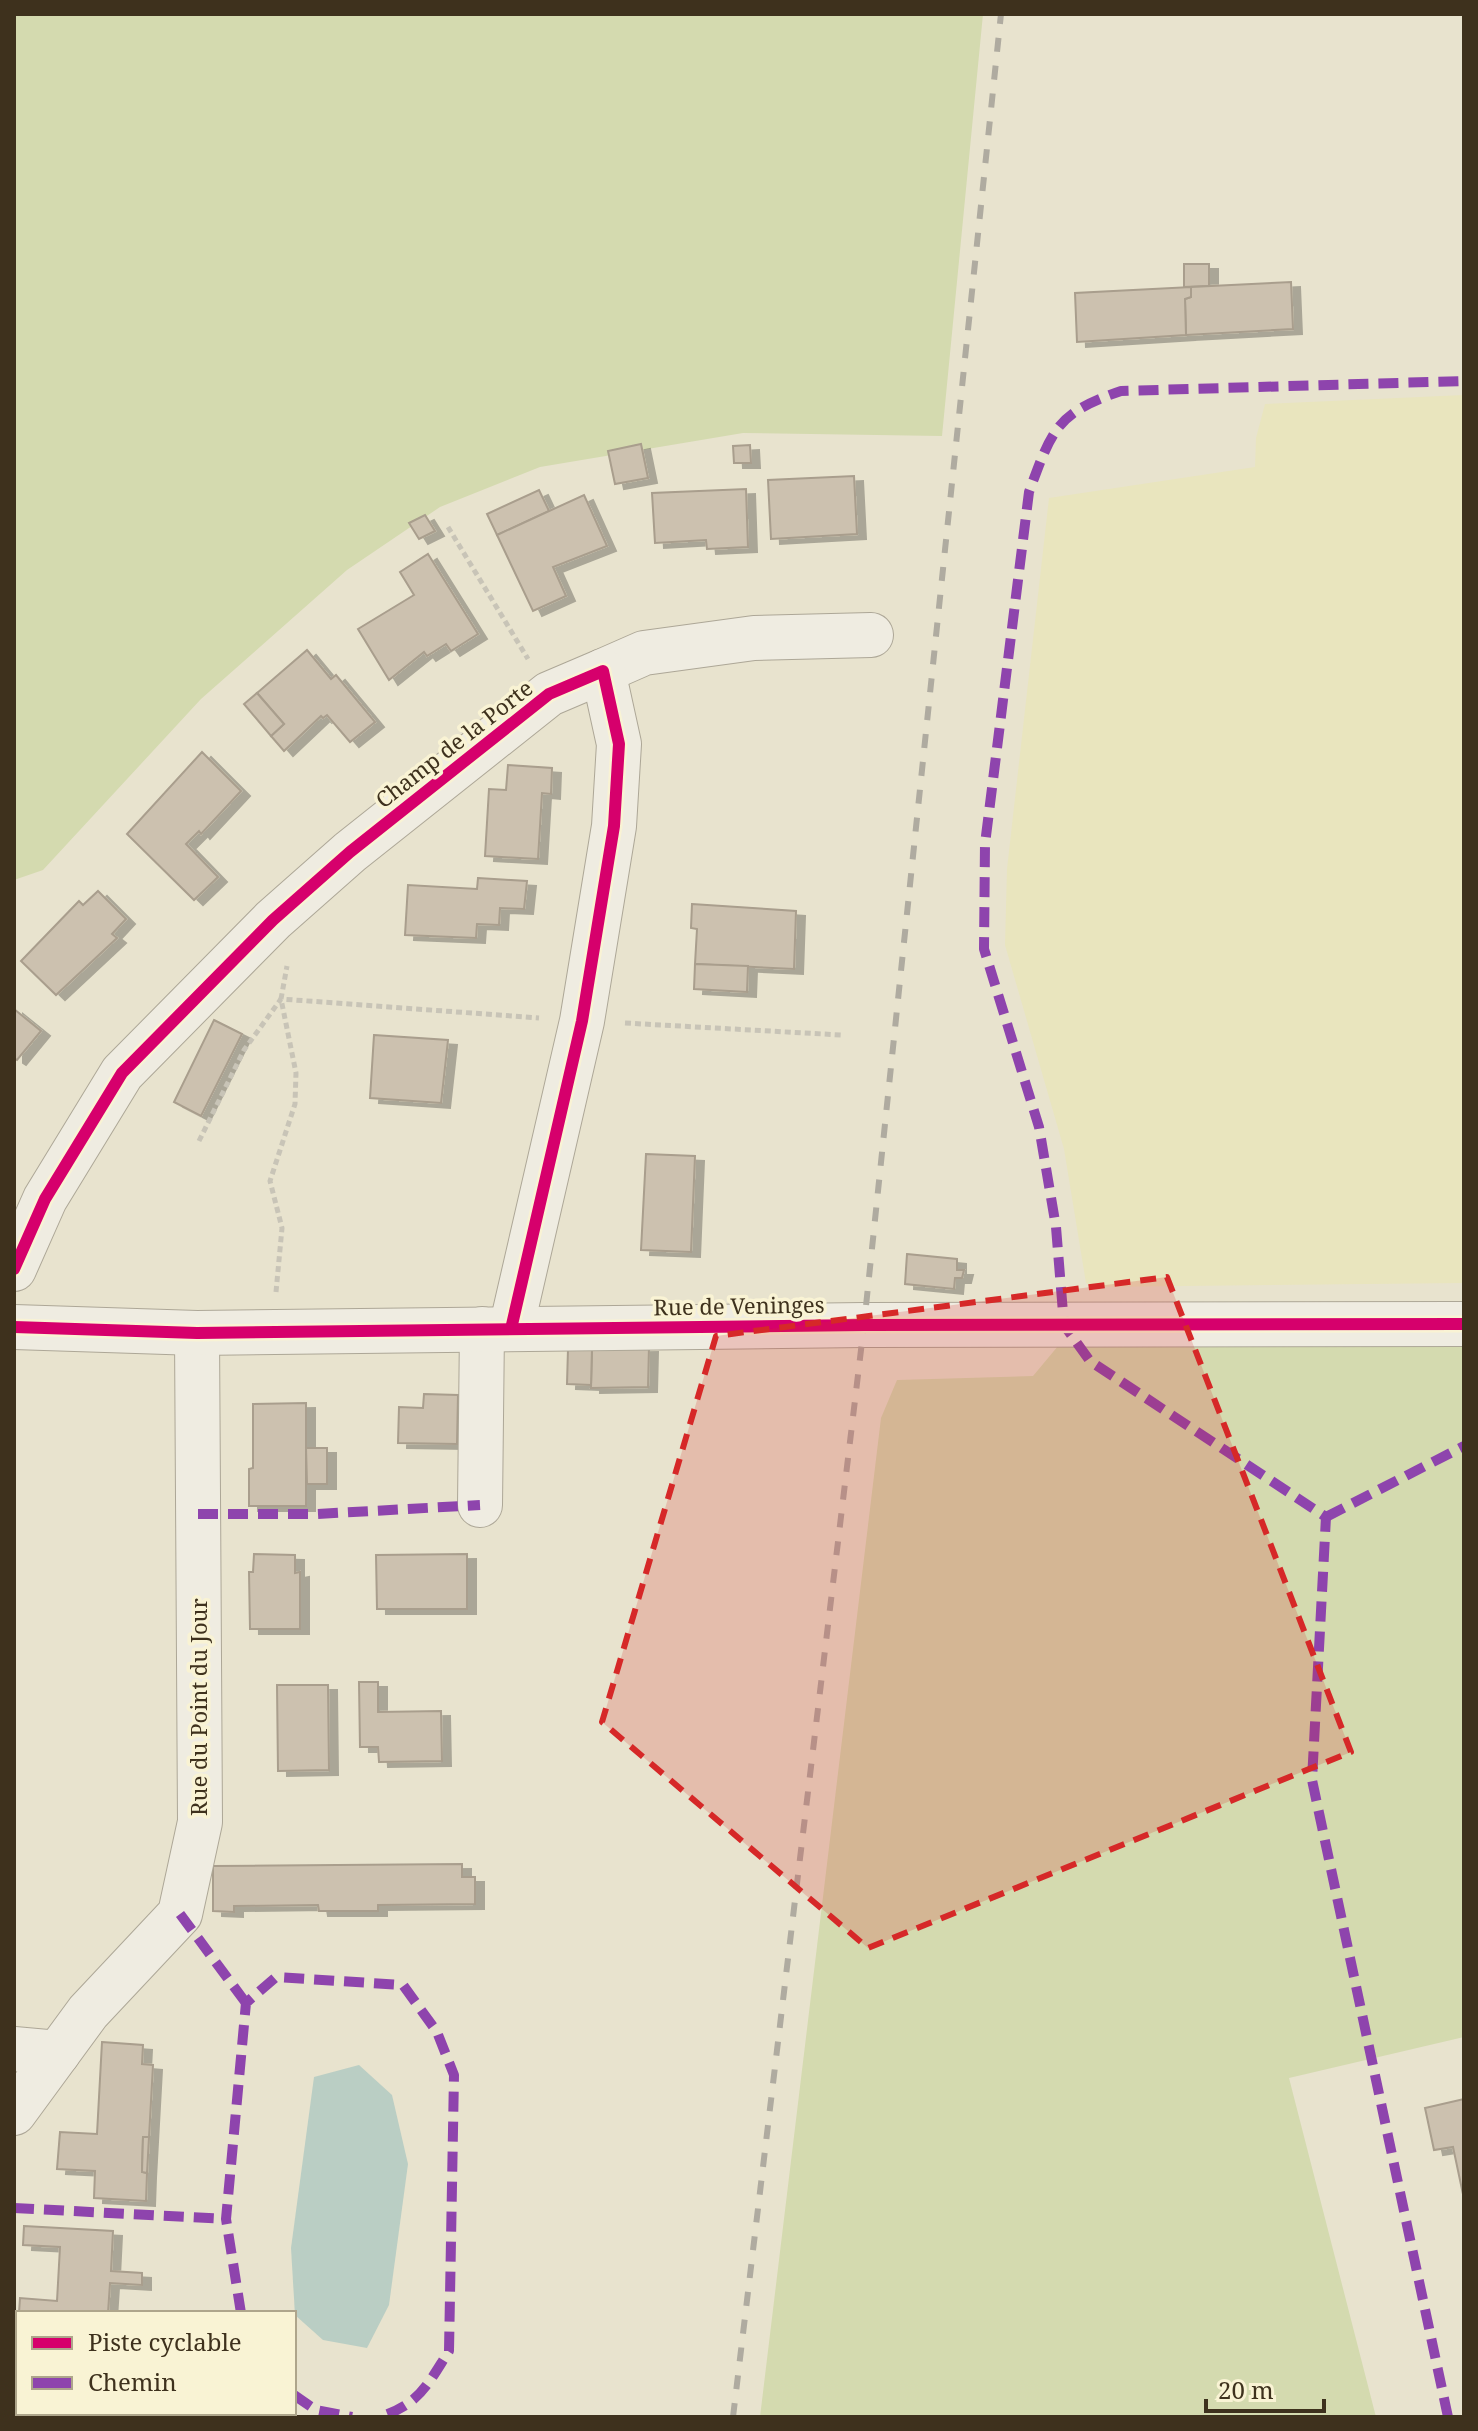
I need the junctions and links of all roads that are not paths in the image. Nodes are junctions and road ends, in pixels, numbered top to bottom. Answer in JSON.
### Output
{"nodes":[{"id":1,"x":871,"y":635,"type":"dead end"},
{"id":2,"x":603,"y":671,"type":"junction"},
{"id":3,"x":14,"y":1269,"type":"edge"},
{"id":4,"x":1464,"y":1324,"type":"edge"},
{"id":5,"x":14,"y":1327,"type":"edge"},
{"id":6,"x":496,"y":1329,"type":"junction"},
{"id":7,"x":197,"y":1333,"type":"junction"},
{"id":8,"x":480,"y":1505,"type":"dead end"},
{"id":9,"x":14,"y":2049,"type":"edge"},
{"id":10,"x":58,"y":2053,"type":"junction"},
{"id":11,"x":14,"y":2113,"type":"edge"}],
"edges":[{"from":1,"to":2,"type":"street","name":"Champ de la Porte"},
{"from":2,"to":3,"type":"street","name":"Champ de la Porte"},
{"from":2,"to":6,"type":"street"},
{"from":4,"to":6,"type":"street","name":"Rue de Veninges"},
{"from":5,"to":7,"type":"street","name":"Rue de Veninges"},
{"from":6,"to":7,"type":"street","name":"Rue de Veninges"},
{"from":6,"to":8,"type":"street"},
{"from":7,"to":10,"type":"street","name":"Rue du Point du Jour"},
{"from":9,"to":10,"type":"street"},
{"from":10,"to":11,"type":"street","name":"Rue du Point du Jour"}]}
